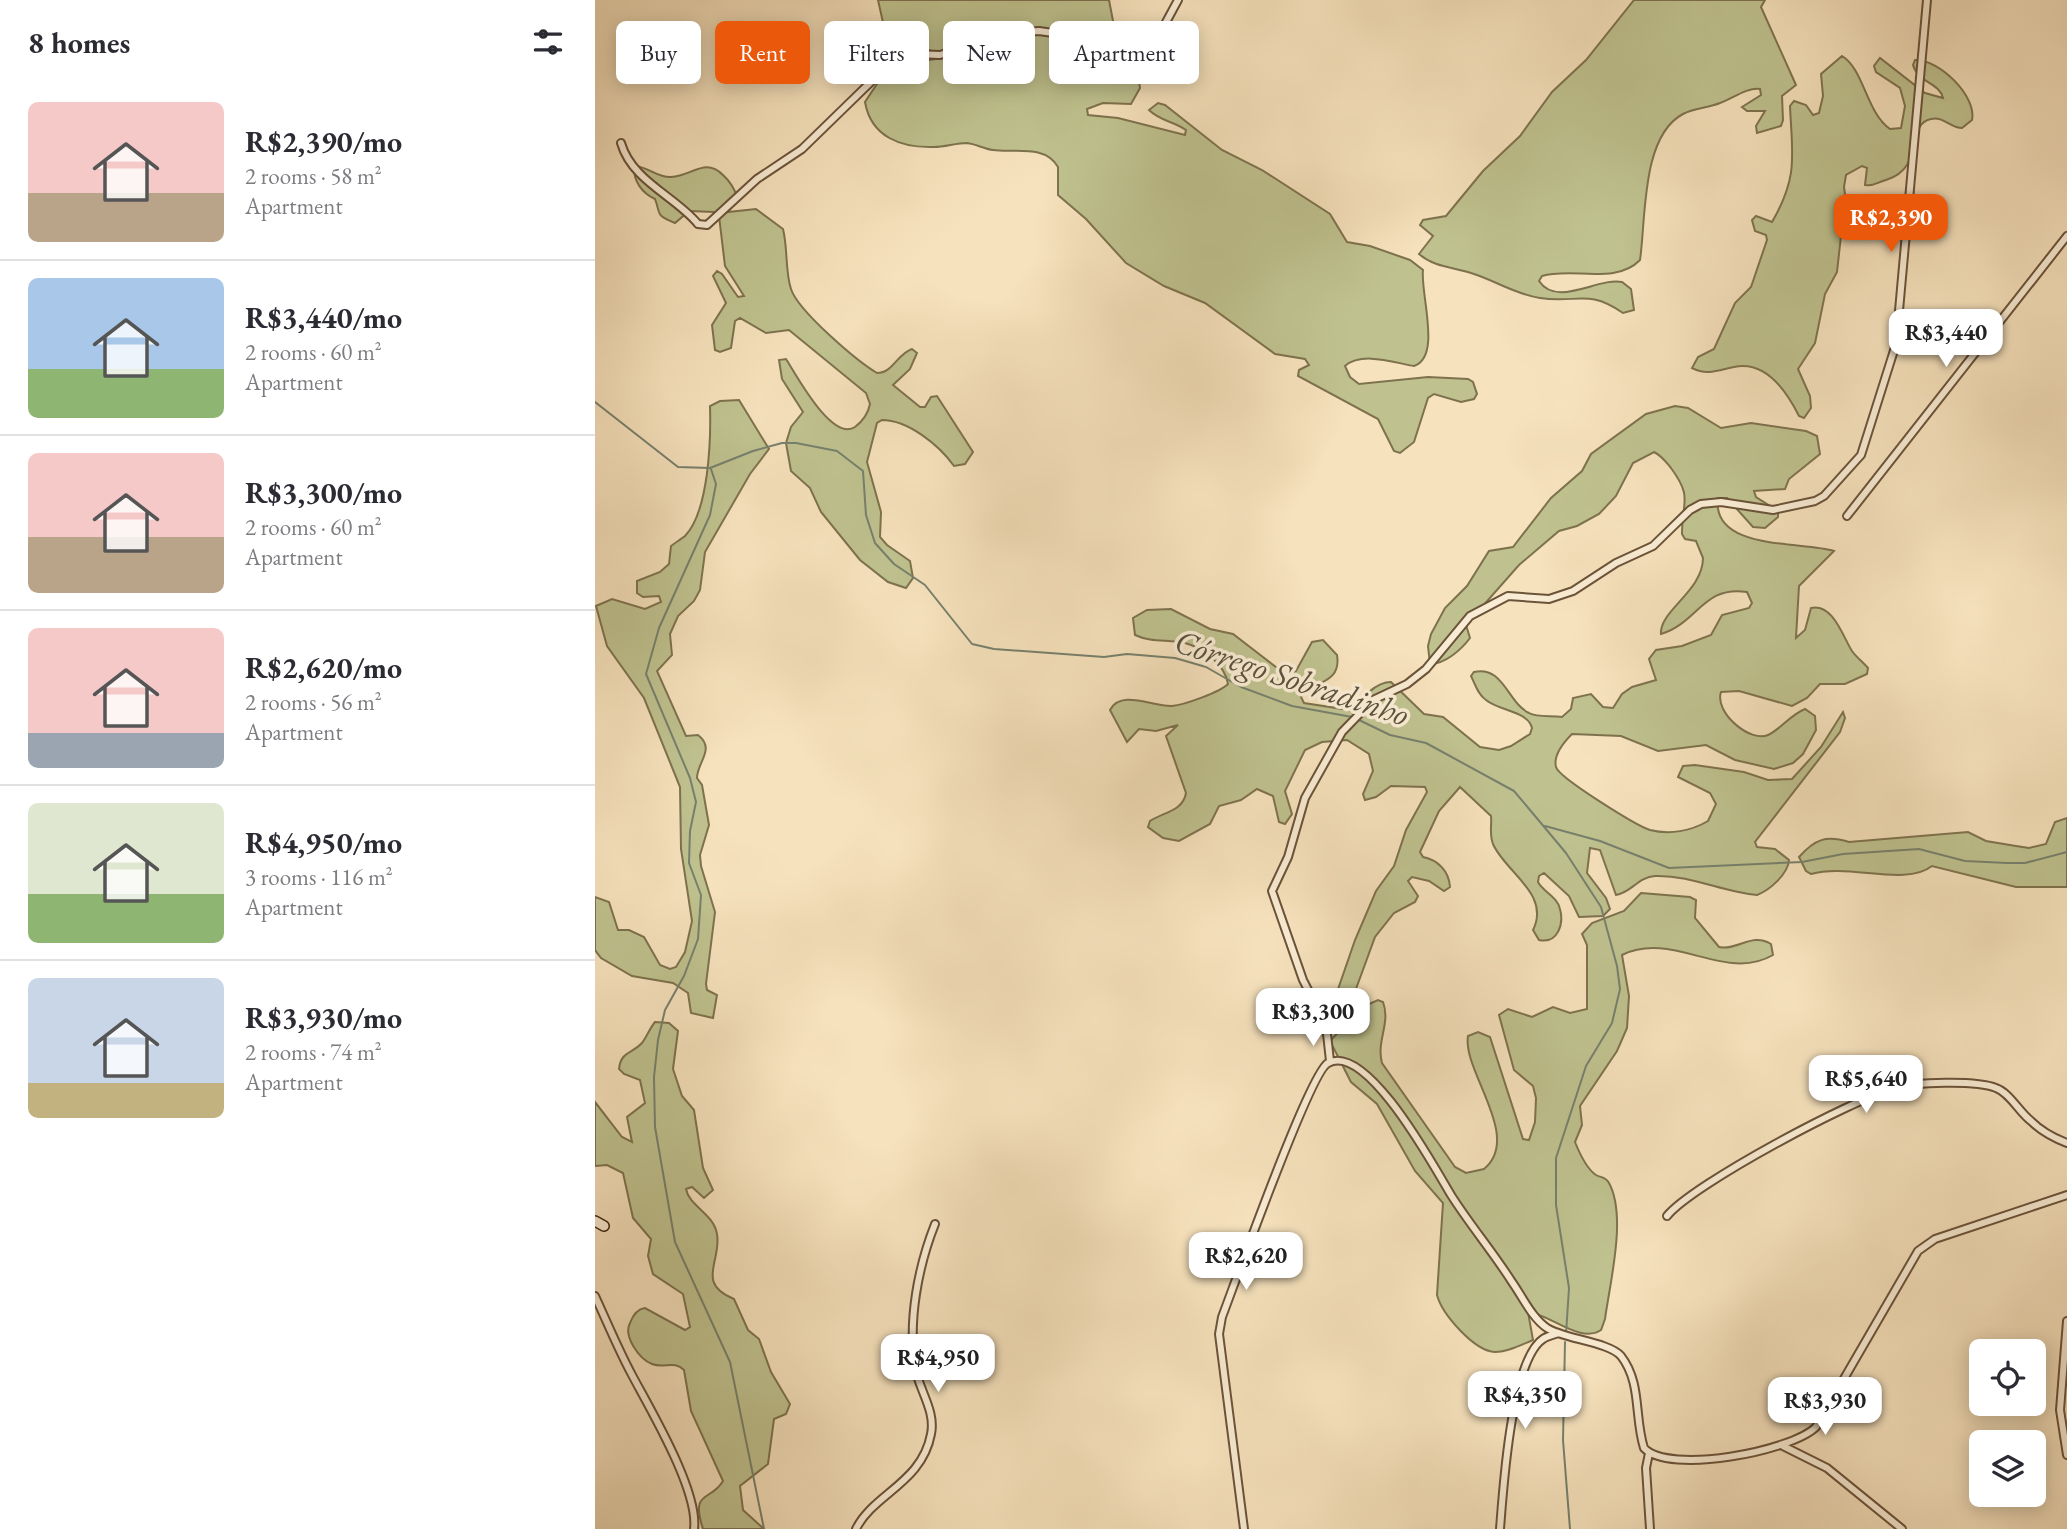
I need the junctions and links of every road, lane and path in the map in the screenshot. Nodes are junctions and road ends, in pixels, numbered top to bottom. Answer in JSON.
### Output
{"nodes":[{"id":1,"x":1178,"y":0,"type":"edge"},
{"id":2,"x":1927,"y":0,"type":"edge"},
{"id":3,"x":621,"y":143,"type":"dead end"},
{"id":4,"x":2067,"y":236,"type":"edge"},
{"id":5,"x":1847,"y":516,"type":"dead end"},
{"id":6,"x":1330,"y":1061,"type":"junction"},
{"id":7,"x":2067,"y":1143,"type":"edge"},
{"id":8,"x":2067,"y":1195,"type":"edge"},
{"id":9,"x":1667,"y":1216,"type":"dead end"},
{"id":10,"x":935,"y":1224,"type":"dead end"},
{"id":11,"x":595,"y":1296,"type":"edge"},
{"id":12,"x":2067,"y":1321,"type":"edge"},
{"id":13,"x":1558,"y":1333,"type":"junction"},
{"id":14,"x":1783,"y":1446,"type":"junction"},
{"id":15,"x":1649,"y":1452,"type":"junction"},
{"id":16,"x":2067,"y":1455,"type":"edge"},
{"id":17,"x":694,"y":1529,"type":"edge"},
{"id":18,"x":856,"y":1529,"type":"edge"},
{"id":19,"x":1244,"y":1529,"type":"edge"},
{"id":20,"x":1500,"y":1529,"type":"edge"},
{"id":21,"x":1650,"y":1529,"type":"edge"},
{"id":22,"x":1902,"y":1529,"type":"edge"}],
"edges":[{"from":1,"to":3,"type":"street"},
{"from":2,"to":6,"type":"street"},
{"from":4,"to":5,"type":"street"},
{"from":6,"to":13,"type":"street"},
{"from":6,"to":19,"type":"street"},
{"from":7,"to":9,"type":"street"},
{"from":8,"to":14,"type":"street"},
{"from":10,"to":18,"type":"street"},
{"from":11,"to":17,"type":"street"},
{"from":12,"to":16,"type":"street"},
{"from":13,"to":15,"type":"street"},
{"from":13,"to":20,"type":"street"},
{"from":14,"to":15,"type":"street"},
{"from":14,"to":22,"type":"street"},
{"from":15,"to":21,"type":"street"}]}
